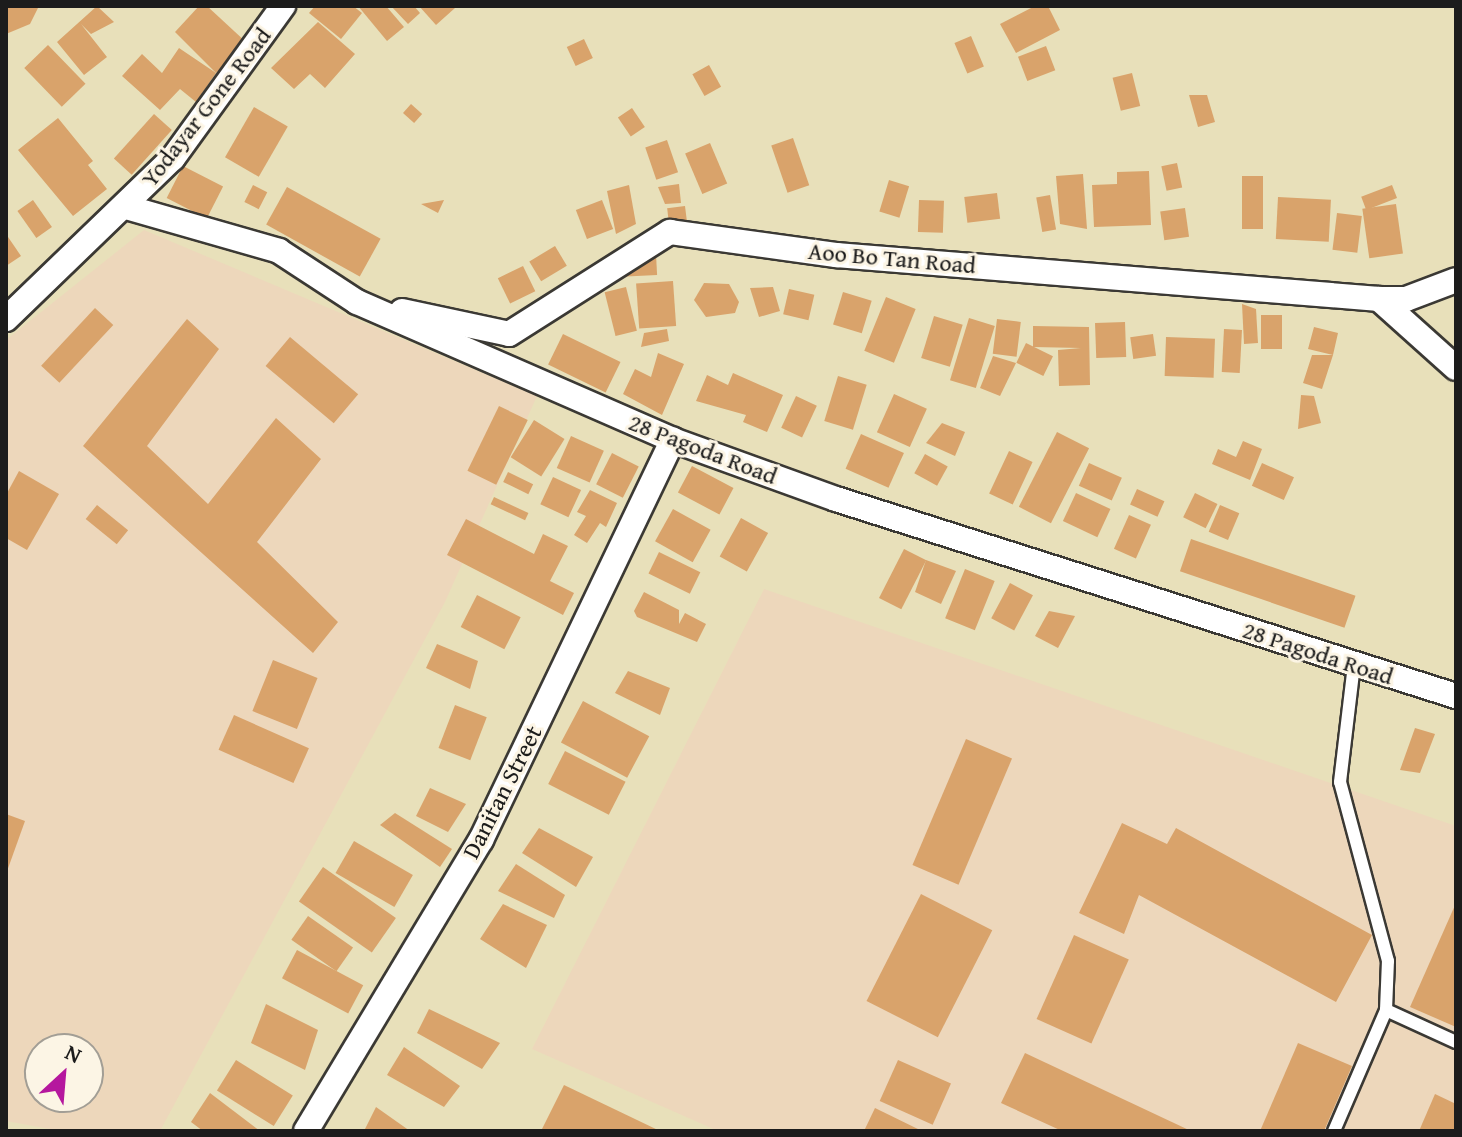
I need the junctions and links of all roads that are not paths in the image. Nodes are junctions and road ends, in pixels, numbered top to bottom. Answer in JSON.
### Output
{"nodes":[{"id":1,"x":283,"y":6,"type":"edge"},
{"id":2,"x":126,"y":207,"type":"junction"},
{"id":3,"x":1456,"y":280,"type":"edge"},
{"id":4,"x":1379,"y":299,"type":"junction"},
{"id":5,"x":357,"y":302,"type":"junction"},
{"id":6,"x":6,"y":319,"type":"edge"},
{"id":7,"x":1456,"y":368,"type":"edge"},
{"id":8,"x":673,"y":440,"type":"junction"},
{"id":9,"x":1354,"y":664,"type":"junction"},
{"id":10,"x":1456,"y":696,"type":"edge"},
{"id":11,"x":1386,"y":1010,"type":"junction"},
{"id":12,"x":1456,"y":1042,"type":"edge"},
{"id":13,"x":306,"y":1131,"type":"edge"},
{"id":14,"x":1334,"y":1131,"type":"edge"}],
"edges":[{"from":1,"to":2,"type":"street","name":"Yodayar Gone Road"},
{"from":2,"to":5,"type":"street","name":"28 Pagoda Road"},
{"from":2,"to":6,"type":"street"},
{"from":3,"to":4,"type":"street","name":"Aoo Bo Tan Road"},
{"from":4,"to":5,"type":"street","name":"Aoo Bo Tan Road"},
{"from":4,"to":7,"type":"street"},
{"from":5,"to":8,"type":"street","name":"28 Pagoda Road"},
{"from":8,"to":9,"type":"street","name":"28 Pagoda Road"},
{"from":8,"to":13,"type":"street","name":"Danitan Street"},
{"from":9,"to":10,"type":"street","name":"28 Pagoda Road"},
{"from":9,"to":11,"type":"lane"},
{"from":11,"to":12,"type":"lane"},
{"from":11,"to":14,"type":"lane"}]}
